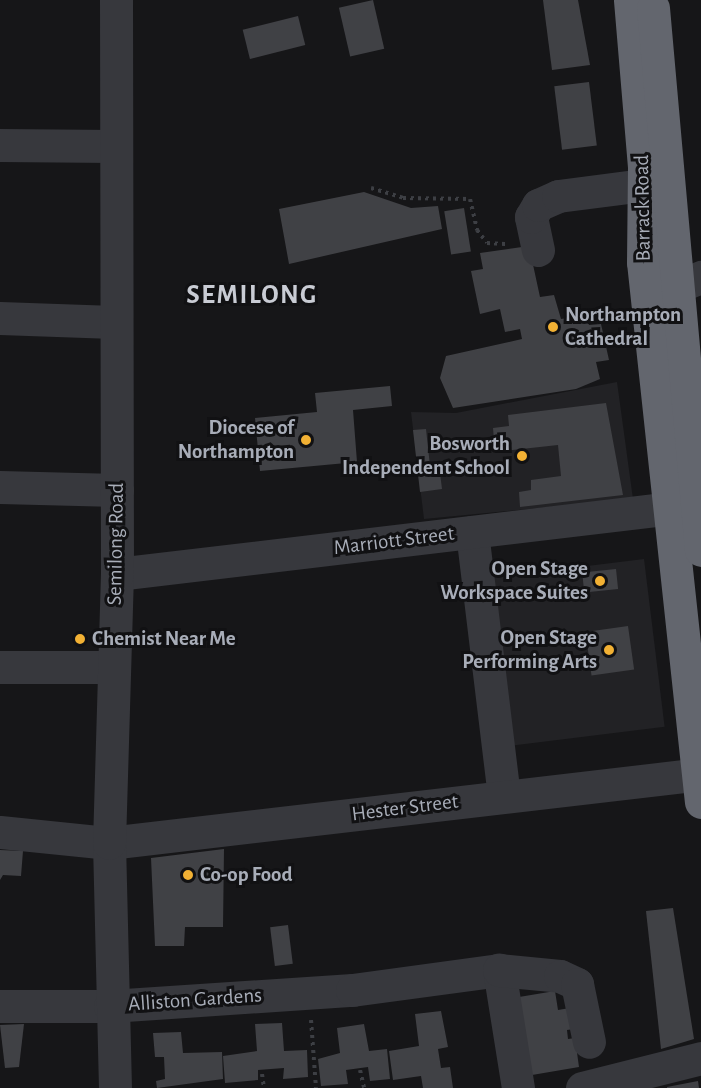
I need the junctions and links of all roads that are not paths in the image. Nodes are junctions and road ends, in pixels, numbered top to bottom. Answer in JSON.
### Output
{"nodes":[{"id":1,"x":116,"y":0,"type":"edge"},
{"id":2,"x":630,"y":0,"type":"edge"},
{"id":3,"x":652,"y":0,"type":"edge"},
{"id":4,"x":0,"y":145,"type":"edge"},
{"id":5,"x":114,"y":146,"type":"junction"},
{"id":6,"x":644,"y":185,"type":"junction"},
{"id":7,"x":536,"y":246,"type":"road end"},
{"id":8,"x":691,"y":281,"type":"edge"},
{"id":9,"x":0,"y":318,"type":"edge"},
{"id":10,"x":114,"y":322,"type":"junction"},
{"id":11,"x":658,"y":417,"type":"junction"},
{"id":12,"x":0,"y":487,"type":"edge"},
{"id":13,"x":117,"y":490,"type":"junction"},
{"id":14,"x":672,"y":508,"type":"junction"},
{"id":15,"x":472,"y":532,"type":"junction"},
{"id":16,"x":701,"y":550,"type":"edge"},
{"id":17,"x":117,"y":574,"type":"junction"},
{"id":18,"x":0,"y":667,"type":"edge"},
{"id":19,"x":112,"y":667,"type":"junction"},
{"id":20,"x":700,"y":783,"type":"edge"},
{"id":21,"x":504,"y":796,"type":"junction"},
{"id":22,"x":0,"y":832,"type":"edge"},
{"id":23,"x":109,"y":843,"type":"junction"},
{"id":24,"x":499,"y":970,"type":"junction"},
{"id":25,"x":0,"y":1006,"type":"edge"},
{"id":26,"x":110,"y":1006,"type":"junction"},
{"id":27,"x":590,"y":1042,"type":"dead end"},
{"id":28,"x":701,"y":1058,"type":"edge"},
{"id":29,"x":115,"y":1088,"type":"edge"},
{"id":30,"x":518,"y":1088,"type":"edge"},
{"id":31,"x":582,"y":1088,"type":"edge"}],
"edges":[{"from":1,"to":5,"type":"street","name":"Semilong Road"},
{"from":2,"to":6,"type":"highway","name":"Barrack Road"},
{"from":3,"to":8,"type":"highway","name":"Barrack Road"},
{"from":4,"to":5,"type":"street"},
{"from":5,"to":10,"type":"street","name":"Semilong Road"},
{"from":6,"to":7,"type":"street"},
{"from":6,"to":11,"type":"highway","name":"Barrack Road"},
{"from":8,"to":11,"type":"highway"},
{"from":8,"to":16,"type":"highway","name":"Barrack Road"},
{"from":9,"to":10,"type":"street"},
{"from":10,"to":13,"type":"street","name":"Semilong Road"},
{"from":11,"to":14,"type":"highway","name":"Barrack Road"},
{"from":12,"to":13,"type":"street"},
{"from":13,"to":17,"type":"street","name":"Semilong Road"},
{"from":14,"to":15,"type":"street","name":"Marriott Street"},
{"from":14,"to":20,"type":"highway","name":"Barrack Road"},
{"from":15,"to":17,"type":"street","name":"Marriott Street"},
{"from":15,"to":21,"type":"street"},
{"from":17,"to":19,"type":"street","name":"Semilong Road"},
{"from":18,"to":19,"type":"street"},
{"from":19,"to":23,"type":"street","name":"Semilong Road"},
{"from":20,"to":21,"type":"street","name":"Hester Street"},
{"from":21,"to":23,"type":"street","name":"Hester Street"},
{"from":22,"to":23,"type":"street","name":"Hester Street"},
{"from":23,"to":26,"type":"street","name":"Semilong Road"},
{"from":24,"to":26,"type":"street","name":"Alliston Gardens"},
{"from":24,"to":27,"type":"street"},
{"from":24,"to":30,"type":"street"},
{"from":25,"to":26,"type":"street","name":"Alliston Gardens"},
{"from":26,"to":29,"type":"street","name":"Semilong Road"},
{"from":28,"to":31,"type":"street"}]}
